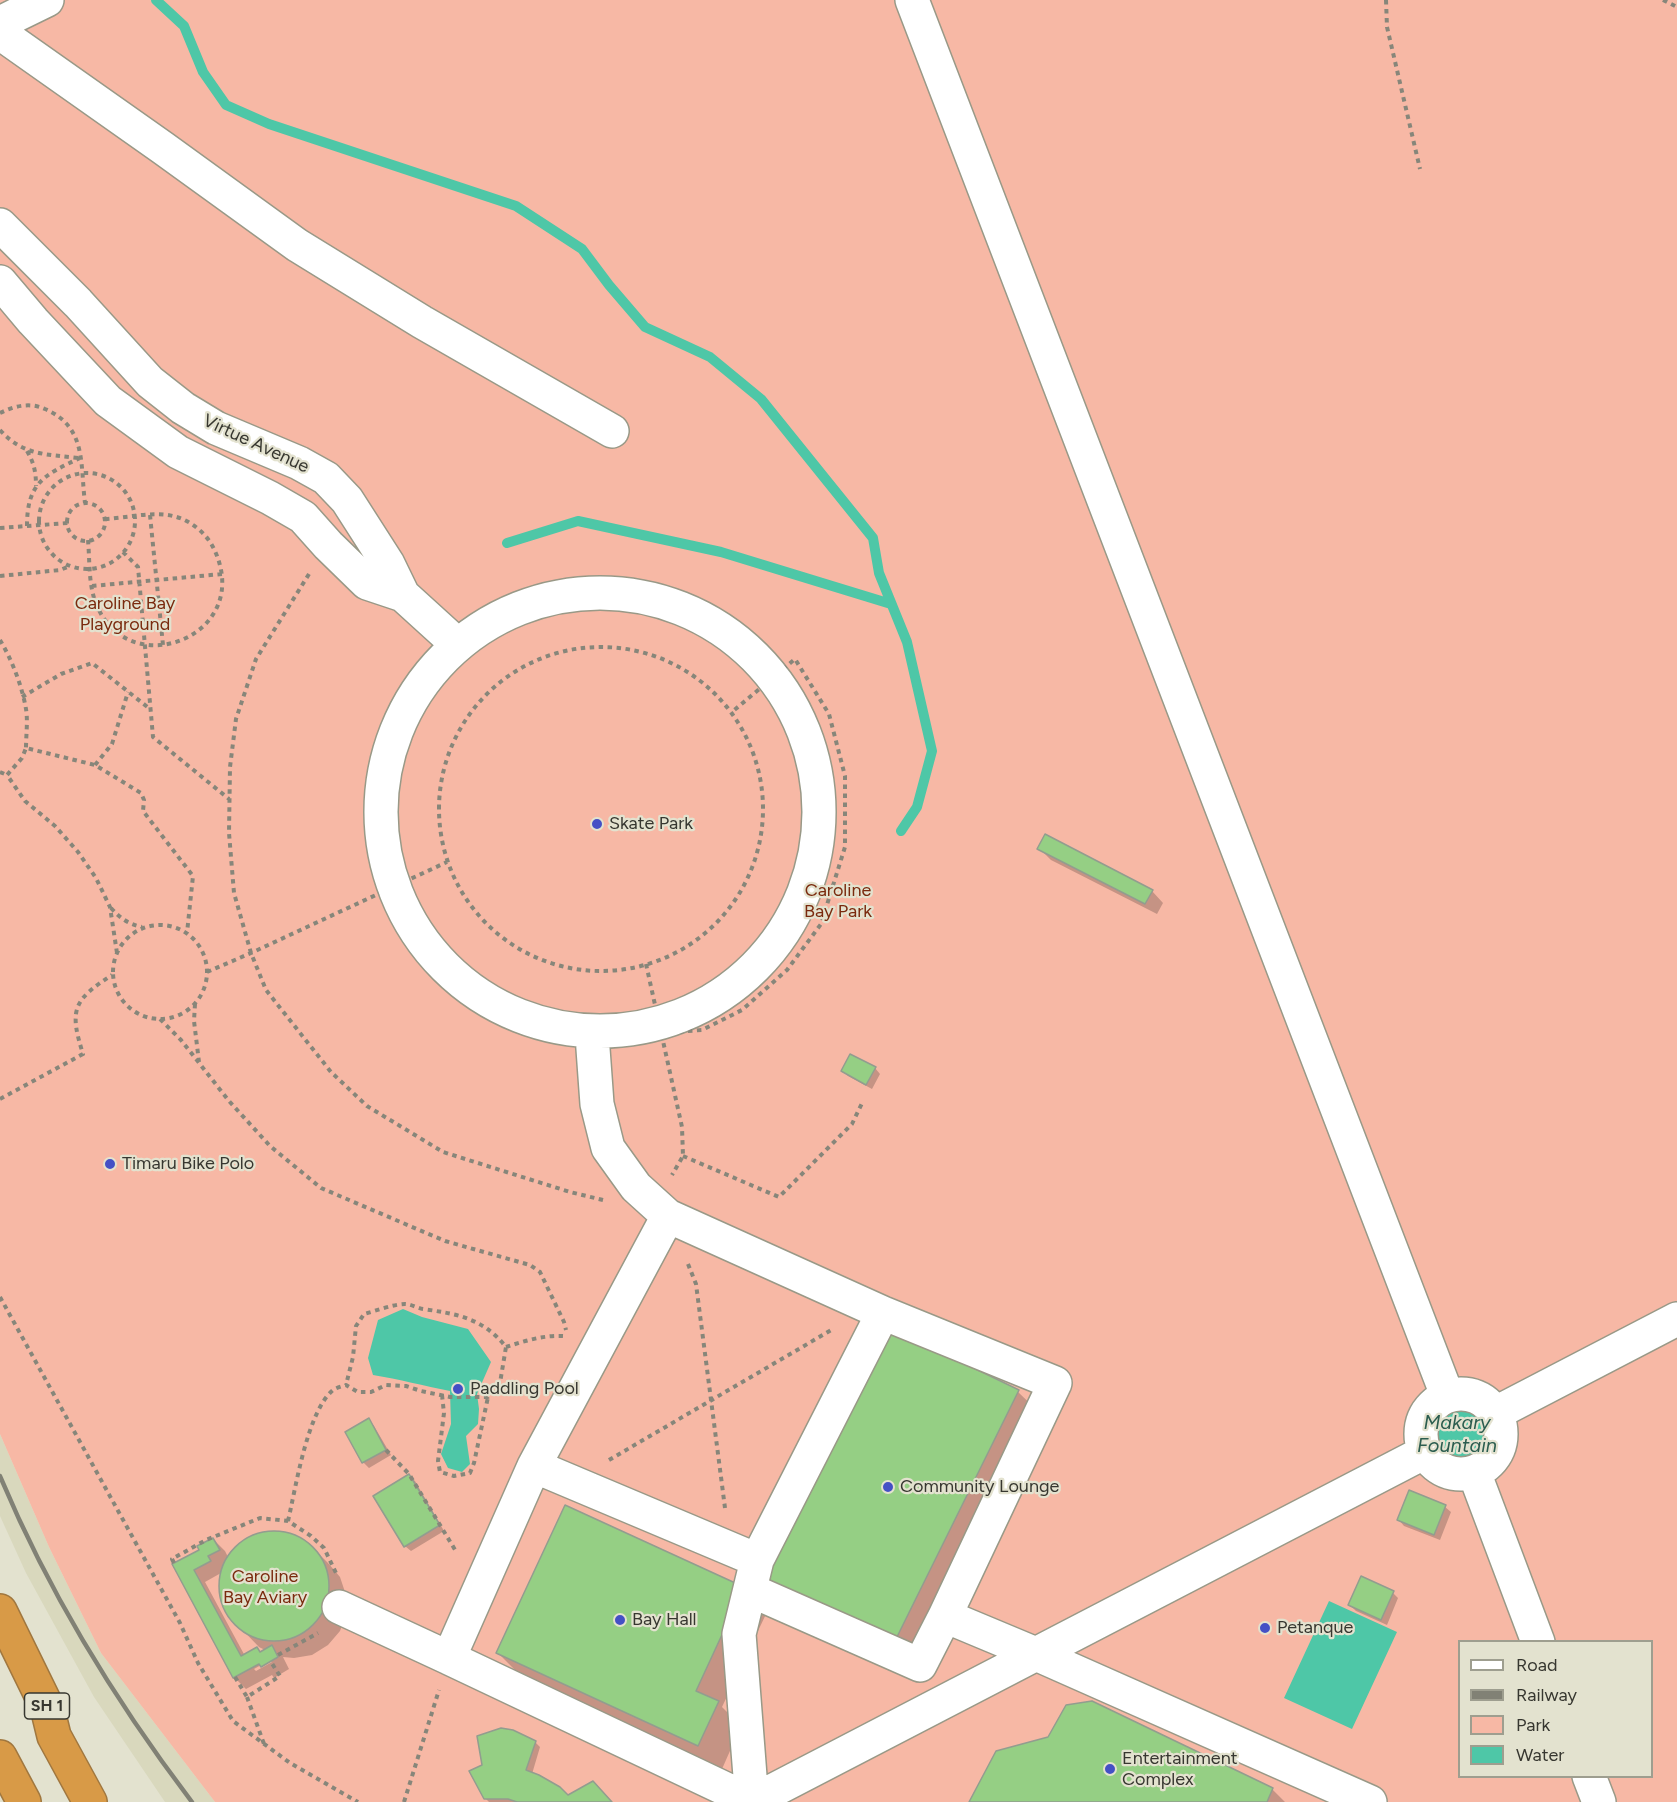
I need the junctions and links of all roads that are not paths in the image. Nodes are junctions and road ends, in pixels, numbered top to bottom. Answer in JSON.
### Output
{"nodes":[{"id":1,"x":47,"y":0,"type":"edge"},
{"id":2,"x":912,"y":0,"type":"edge"},
{"id":3,"x":0,"y":23,"type":"edge"},
{"id":4,"x":0,"y":33,"type":"edge"},
{"id":5,"x":0,"y":225,"type":"edge"},
{"id":6,"x":0,"y":282,"type":"edge"},
{"id":7,"x":612,"y":432,"type":"dead end"},
{"id":8,"x":403,"y":595,"type":"junction"},
{"id":9,"x":458,"y":645,"type":"junction"},
{"id":10,"x":592,"y":1035,"type":"junction"},
{"id":11,"x":668,"y":1216,"type":"junction"},
{"id":12,"x":883,"y":1313,"type":"junction"},
{"id":13,"x":1677,"y":1319,"type":"edge"},
{"id":14,"x":1447,"y":1395,"type":"junction"},
{"id":15,"x":1496,"y":1413,"type":"junction"},
{"id":16,"x":1425,"y":1452,"type":"junction"},
{"id":17,"x":534,"y":1466,"type":"junction"},
{"id":18,"x":1474,"y":1472,"type":"junction"},
{"id":19,"x":746,"y":1566,"type":"junction"},
{"id":20,"x":339,"y":1607,"type":"road end"},
{"id":21,"x":0,"y":1611,"type":"edge"},
{"id":22,"x":945,"y":1616,"type":"junction"},
{"id":23,"x":1538,"y":1640,"type":"edge"},
{"id":24,"x":1036,"y":1654,"type":"junction"},
{"id":25,"x":449,"y":1658,"type":"junction"},
{"id":26,"x":0,"y":1757,"type":"edge"},
{"id":27,"x":1590,"y":1778,"type":"edge"},
{"id":28,"x":24,"y":1802,"type":"edge"},
{"id":29,"x":90,"y":1802,"type":"edge"},
{"id":30,"x":752,"y":1802,"type":"edge"},
{"id":31,"x":1370,"y":1802,"type":"edge"},
{"id":32,"x":1599,"y":1802,"type":"edge"}],
"edges":[{"from":1,"to":3,"type":"street"},
{"from":2,"to":14,"type":"street"},
{"from":4,"to":7,"type":"street"},
{"from":5,"to":8,"type":"street","name":"Virtue Avenue"},
{"from":6,"to":8,"type":"street"},
{"from":8,"to":9,"type":"street"},
{"from":9,"to":10,"type":"street"},
{"from":9,"to":10,"type":"street"},
{"from":10,"to":11,"type":"street"},
{"from":11,"to":12,"type":"street"},
{"from":11,"to":17,"type":"street"},
{"from":12,"to":19,"type":"street"},
{"from":12,"to":22,"type":"street"},
{"from":13,"to":15,"type":"street"},
{"from":14,"to":15,"type":"street"},
{"from":14,"to":16,"type":"street"},
{"from":15,"to":18,"type":"street"},
{"from":16,"to":18,"type":"street"},
{"from":16,"to":24,"type":"street"},
{"from":17,"to":19,"type":"street"},
{"from":17,"to":25,"type":"street"},
{"from":18,"to":23,"type":"street"},
{"from":19,"to":22,"type":"street"},
{"from":19,"to":30,"type":"street"},
{"from":20,"to":25,"type":"street"},
{"from":21,"to":29,"type":"highway","number":"SH 1"},
{"from":22,"to":24,"type":"street"},
{"from":24,"to":30,"type":"street"},
{"from":24,"to":31,"type":"street"},
{"from":25,"to":30,"type":"street"},
{"from":26,"to":28,"type":"highway"},
{"from":27,"to":32,"type":"street"}]}
